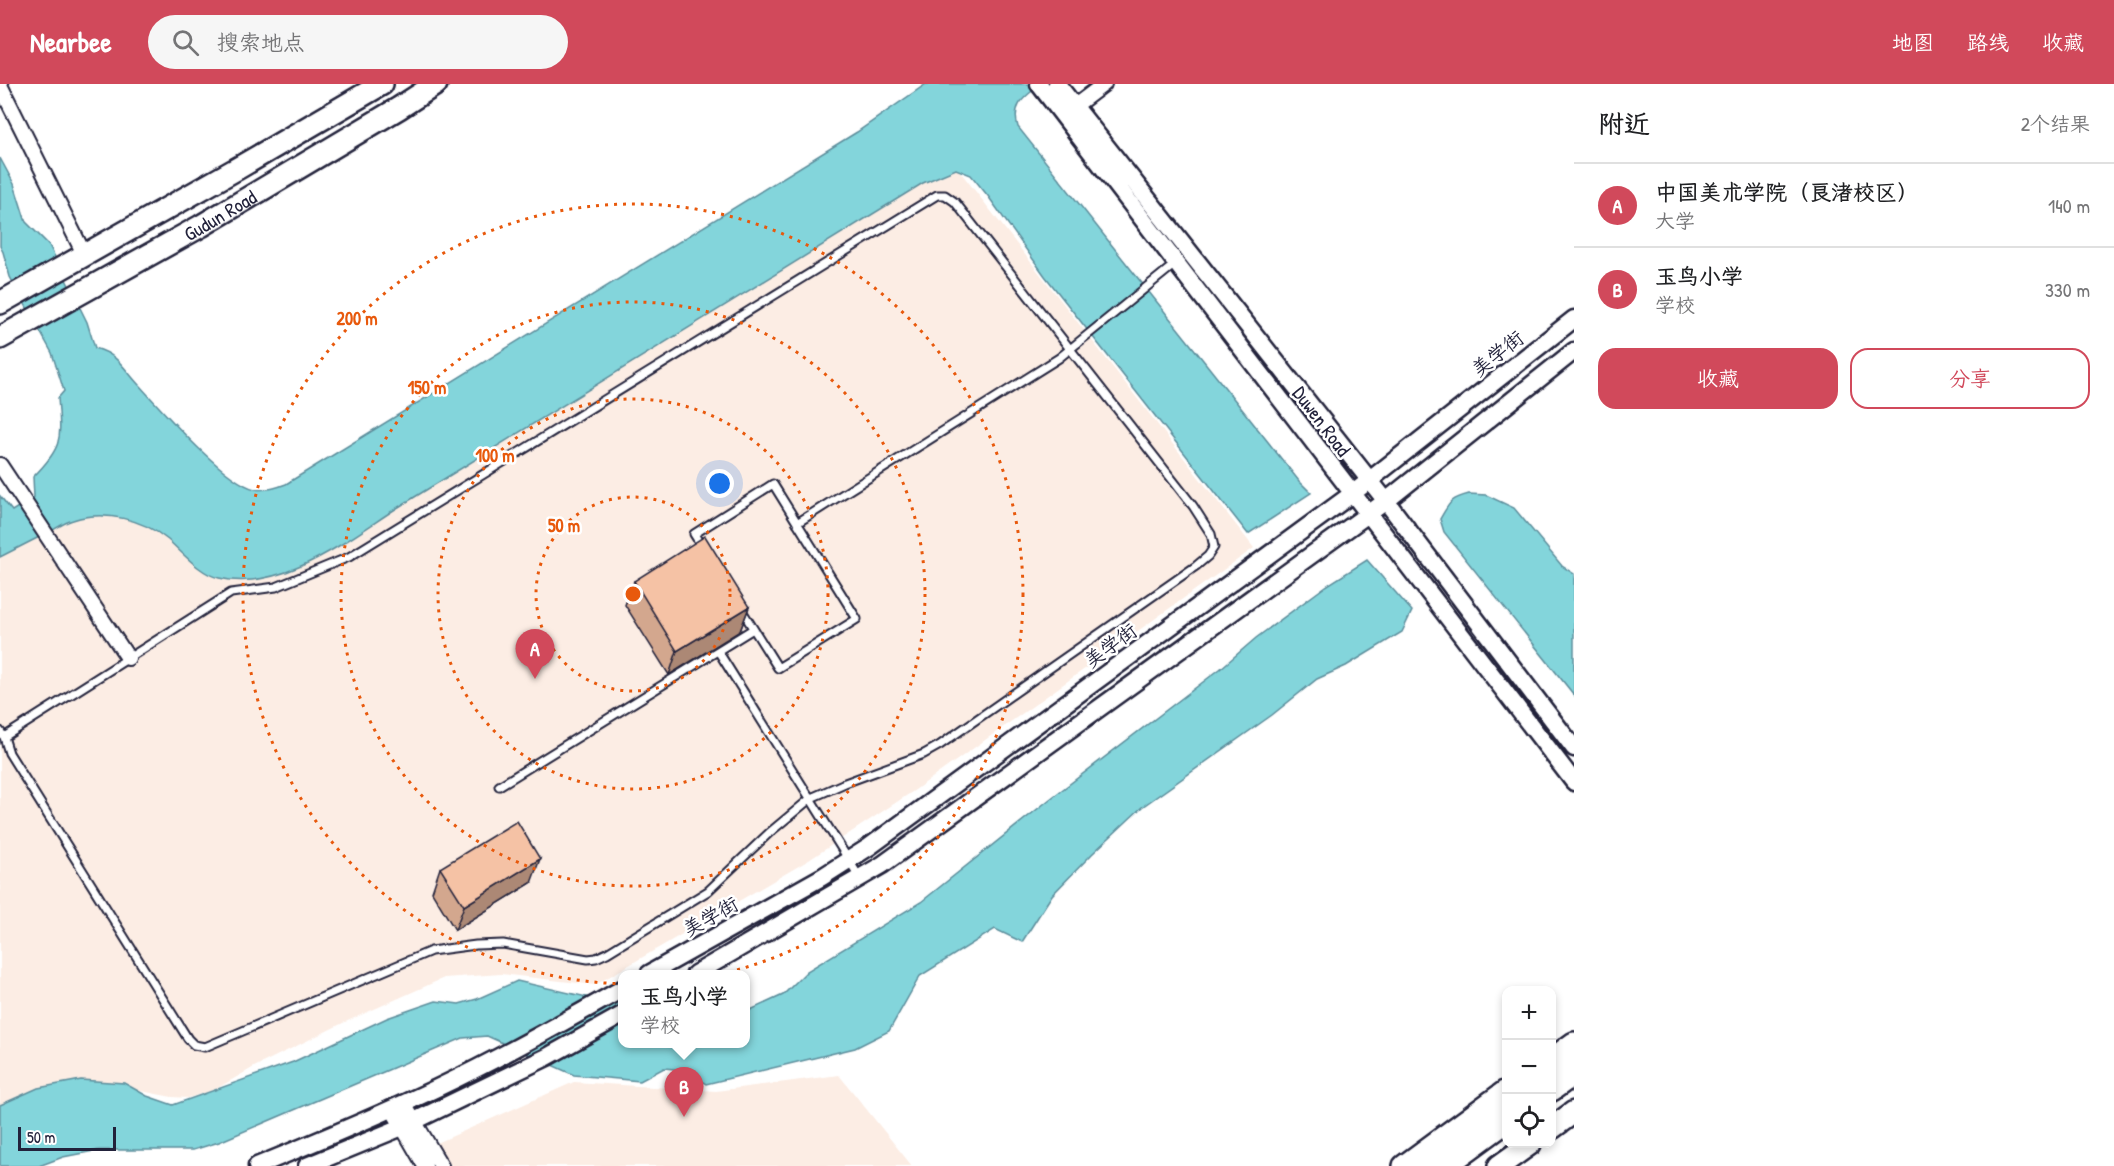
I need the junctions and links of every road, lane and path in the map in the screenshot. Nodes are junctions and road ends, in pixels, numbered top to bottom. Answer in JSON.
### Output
{"nodes":[{"id":1,"x":382,"y":84,"type":"edge"},
{"id":2,"x":436,"y":84,"type":"edge"},
{"id":3,"x":1039,"y":84,"type":"edge"},
{"id":4,"x":1104,"y":84,"type":"edge"},
{"id":5,"x":0,"y":86,"type":"edge"},
{"id":6,"x":1062,"y":100,"type":"edge"},
{"id":7,"x":76,"y":261,"type":"junction"},
{"id":8,"x":1176,"y":263,"type":"junction"},
{"id":9,"x":8,"y":299,"type":"edge"},
{"id":10,"x":1574,"y":319,"type":"edge"},
{"id":11,"x":0,"y":338,"type":"edge"},
{"id":12,"x":1069,"y":349,"type":"junction"},
{"id":13,"x":1574,"y":351,"type":"edge"},
{"id":14,"x":0,"y":465,"type":"edge"},
{"id":15,"x":1370,"y":480,"type":"junction"},
{"id":16,"x":1352,"y":494,"type":"junction"},
{"id":17,"x":1386,"y":501,"type":"junction"},
{"id":18,"x":1368,"y":515,"type":"junction"},
{"id":19,"x":797,"y":523,"type":"junction"},
{"id":20,"x":753,"y":629,"type":"junction"},
{"id":21,"x":718,"y":651,"type":"junction"},
{"id":22,"x":129,"y":658,"type":"junction"},
{"id":23,"x":2,"y":734,"type":"edge"},
{"id":24,"x":1574,"y":748,"type":"edge"},
{"id":25,"x":1574,"y":782,"type":"edge"},
{"id":26,"x":499,"y":786,"type":"dead end"},
{"id":27,"x":812,"y":798,"type":"junction"},
{"id":28,"x":849,"y":860,"type":"junction"},
{"id":29,"x":860,"y":879,"type":"junction"},
{"id":30,"x":658,"y":970,"type":"edge"},
{"id":31,"x":704,"y":970,"type":"edge"},
{"id":32,"x":618,"y":991,"type":"edge"},
{"id":33,"x":618,"y":1017,"type":"edge"},
{"id":34,"x":1574,"y":1043,"type":"edge"},
{"id":35,"x":1556,"y":1056,"type":"edge"},
{"id":36,"x":1574,"y":1059,"type":"edge"},
{"id":37,"x":1556,"y":1072,"type":"edge"},
{"id":38,"x":1574,"y":1074,"type":"edge"},
{"id":39,"x":1556,"y":1087,"type":"edge"},
{"id":40,"x":1502,"y":1094,"type":"edge"},
{"id":41,"x":398,"y":1106,"type":"junction"},
{"id":42,"x":1502,"y":1110,"type":"edge"},
{"id":43,"x":1574,"y":1112,"type":"edge"},
{"id":44,"x":408,"y":1124,"type":"junction"},
{"id":45,"x":1502,"y":1125,"type":"edge"},
{"id":46,"x":1556,"y":1125,"type":"edge"},
{"id":47,"x":1523,"y":1148,"type":"edge"},
{"id":48,"x":257,"y":1166,"type":"edge"},
{"id":49,"x":307,"y":1166,"type":"edge"},
{"id":50,"x":425,"y":1166,"type":"edge"},
{"id":51,"x":441,"y":1166,"type":"edge"},
{"id":52,"x":1404,"y":1166,"type":"edge"},
{"id":53,"x":1425,"y":1166,"type":"edge"},
{"id":54,"x":1446,"y":1166,"type":"edge"},
{"id":55,"x":1499,"y":1166,"type":"edge"}],
"edges":[{"from":1,"to":7,"type":"main road","name":"Gudun Road"},
{"from":2,"to":11,"type":"main road","name":"Gudun Road"},
{"from":3,"to":6,"type":"street","name":"Duwen Road"},
{"from":4,"to":6,"type":"street"},
{"from":5,"to":7,"type":"street"},
{"from":6,"to":8,"type":"street","name":"Duwen Road"},
{"from":6,"to":15,"type":"street","name":"Duwen Road"},
{"from":7,"to":9,"type":"main road","name":"Gudun Road"},
{"from":8,"to":12,"type":"lane"},
{"from":8,"to":16,"type":"street","name":"Duwen Road"},
{"from":10,"to":15,"type":"street","name":"美学街"},
{"from":12,"to":19,"type":"lane"},
{"from":12,"to":22,"type":"lane"},
{"from":12,"to":27,"type":"lane"},
{"from":13,"to":17,"type":"street"},
{"from":14,"to":22,"type":"street"},
{"from":15,"to":16,"type":"street","name":"美学街"},
{"from":15,"to":17,"type":"street","name":"Duwen Road"},
{"from":16,"to":18,"type":"street","name":"Duwen Road"},
{"from":16,"to":28,"type":"street","name":"美学街"},
{"from":17,"to":18,"type":"street"},
{"from":17,"to":24,"type":"street","name":"Duwen Road"},
{"from":18,"to":25,"type":"street","name":"Duwen Road"},
{"from":18,"to":29,"type":"street"},
{"from":19,"to":20,"type":"lane"},
{"from":19,"to":20,"type":"lane"},
{"from":20,"to":21,"type":"lane"},
{"from":21,"to":26,"type":"lane"},
{"from":21,"to":27,"type":"lane"},
{"from":22,"to":23,"type":"lane"},
{"from":23,"to":27,"type":"lane"},
{"from":27,"to":28,"type":"lane"},
{"from":28,"to":29,"type":"lane"},
{"from":28,"to":30,"type":"street","name":"美学街"},
{"from":29,"to":31,"type":"street"},
{"from":32,"to":41,"type":"street"},
{"from":33,"to":44,"type":"street"},
{"from":34,"to":35,"type":"main road"},
{"from":36,"to":37,"type":"main road"},
{"from":38,"to":39,"type":"main road"},
{"from":40,"to":52,"type":"main road"},
{"from":41,"to":44,"type":"street"},
{"from":41,"to":48,"type":"street"},
{"from":42,"to":53,"type":"main road"},
{"from":43,"to":46,"type":"main road"},
{"from":44,"to":49,"type":"street"},
{"from":44,"to":50,"type":"street"},
{"from":44,"to":51,"type":"street"},
{"from":45,"to":54,"type":"main road"},
{"from":47,"to":55,"type":"main road"}]}
